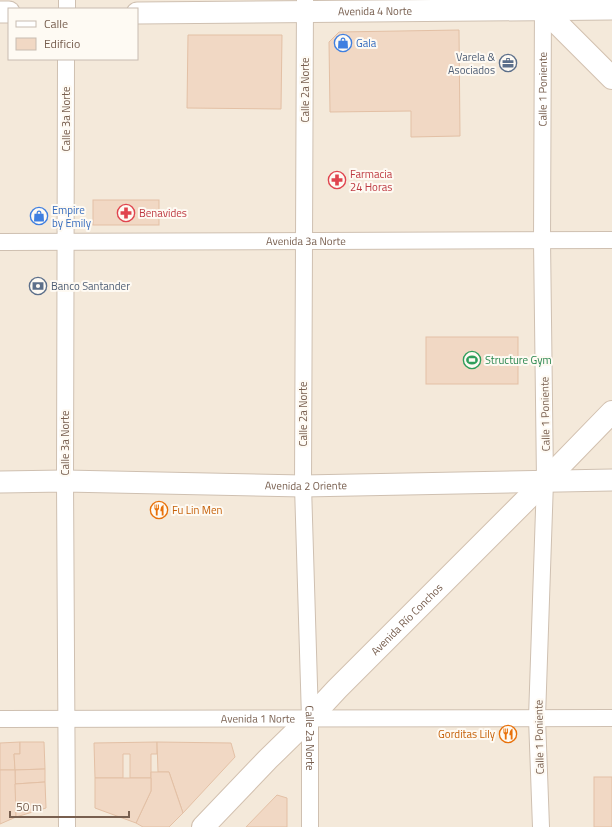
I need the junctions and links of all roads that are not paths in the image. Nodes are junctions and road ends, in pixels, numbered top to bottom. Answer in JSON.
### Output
{"nodes":[{"id":1,"x":540,"y":3,"type":"edge"},
{"id":2,"x":305,"y":6,"type":"edge"},
{"id":3,"x":612,"y":9,"type":"edge"},
{"id":4,"x":138,"y":13,"type":"edge"},
{"id":5,"x":66,"y":60,"type":"edge"},
{"id":6,"x":612,"y":78,"type":"edge"},
{"id":7,"x":542,"y":240,"type":"junction"},
{"id":8,"x":612,"y":240,"type":"edge"},
{"id":9,"x":65,"y":241,"type":"junction"},
{"id":10,"x":304,"y":241,"type":"junction"},
{"id":11,"x":0,"y":242,"type":"edge"},
{"id":12,"x":612,"y":412,"type":"edge"},
{"id":13,"x":612,"y":480,"type":"edge"},
{"id":14,"x":65,"y":481,"type":"junction"},
{"id":15,"x":545,"y":481,"type":"junction"},
{"id":16,"x":0,"y":482,"type":"edge"},
{"id":17,"x":303,"y":486,"type":"junction"},
{"id":18,"x":310,"y":718,"type":"junction"},
{"id":19,"x":537,"y":718,"type":"junction"},
{"id":20,"x":612,"y":718,"type":"edge"},
{"id":21,"x":0,"y":719,"type":"edge"},
{"id":22,"x":67,"y":719,"type":"junction"},
{"id":23,"x":68,"y":827,"type":"edge"},
{"id":24,"x":202,"y":827,"type":"edge"},
{"id":25,"x":310,"y":827,"type":"edge"},
{"id":26,"x":541,"y":827,"type":"edge"}],
"edges":[{"from":1,"to":2,"type":"street","name":"Avenida 4 Norte"},
{"from":1,"to":3,"type":"street","name":"Avenida 4 Norte"},
{"from":1,"to":6,"type":"main road"},
{"from":1,"to":7,"type":"street","name":"Calle 1 Poniente"},
{"from":2,"to":4,"type":"street","name":"Avenida 4 Norte"},
{"from":2,"to":10,"type":"street","name":"Calle 2a Norte"},
{"from":5,"to":9,"type":"street","name":"Calle 3a Norte"},
{"from":7,"to":8,"type":"street","name":"Avenida 3a Norte"},
{"from":7,"to":10,"type":"street","name":"Avenida 3a Norte"},
{"from":7,"to":15,"type":"street","name":"Calle 1 Poniente"},
{"from":9,"to":10,"type":"street","name":"Avenida 3a Norte"},
{"from":9,"to":11,"type":"street","name":"Avenida 3a Norte"},
{"from":9,"to":14,"type":"street","name":"Calle 3a Norte"},
{"from":10,"to":17,"type":"street","name":"Calle 2a Norte"},
{"from":12,"to":15,"type":"main road","name":"Avenida Río Conchos"},
{"from":13,"to":15,"type":"street","name":"Avenida 2 Oriente"},
{"from":14,"to":16,"type":"street","name":"Avenida 2 Oriente"},
{"from":14,"to":17,"type":"street","name":"Avenida 2 Oriente"},
{"from":14,"to":22,"type":"street","name":"Calle 3a Norte"},
{"from":15,"to":17,"type":"street","name":"Avenida 2 Oriente"},
{"from":15,"to":18,"type":"main road","name":"Avenida Río Conchos"},
{"from":15,"to":19,"type":"street","name":"Calle 1 Poniente"},
{"from":17,"to":18,"type":"street","name":"Calle 2a Norte"},
{"from":18,"to":19,"type":"street","name":"Avenida 1 Norte"},
{"from":18,"to":22,"type":"street","name":"Avenida 1 Norte"},
{"from":18,"to":24,"type":"main road","name":"Avenida Río Conchos"},
{"from":18,"to":25,"type":"street","name":"Calle 2a Norte"},
{"from":19,"to":20,"type":"street","name":"Avenida 1 Norte"},
{"from":19,"to":26,"type":"street","name":"Calle 1 Poniente"},
{"from":21,"to":22,"type":"street","name":"Avenida 1 Norte"},
{"from":22,"to":23,"type":"street","name":"Calle 3a Norte"}]}
